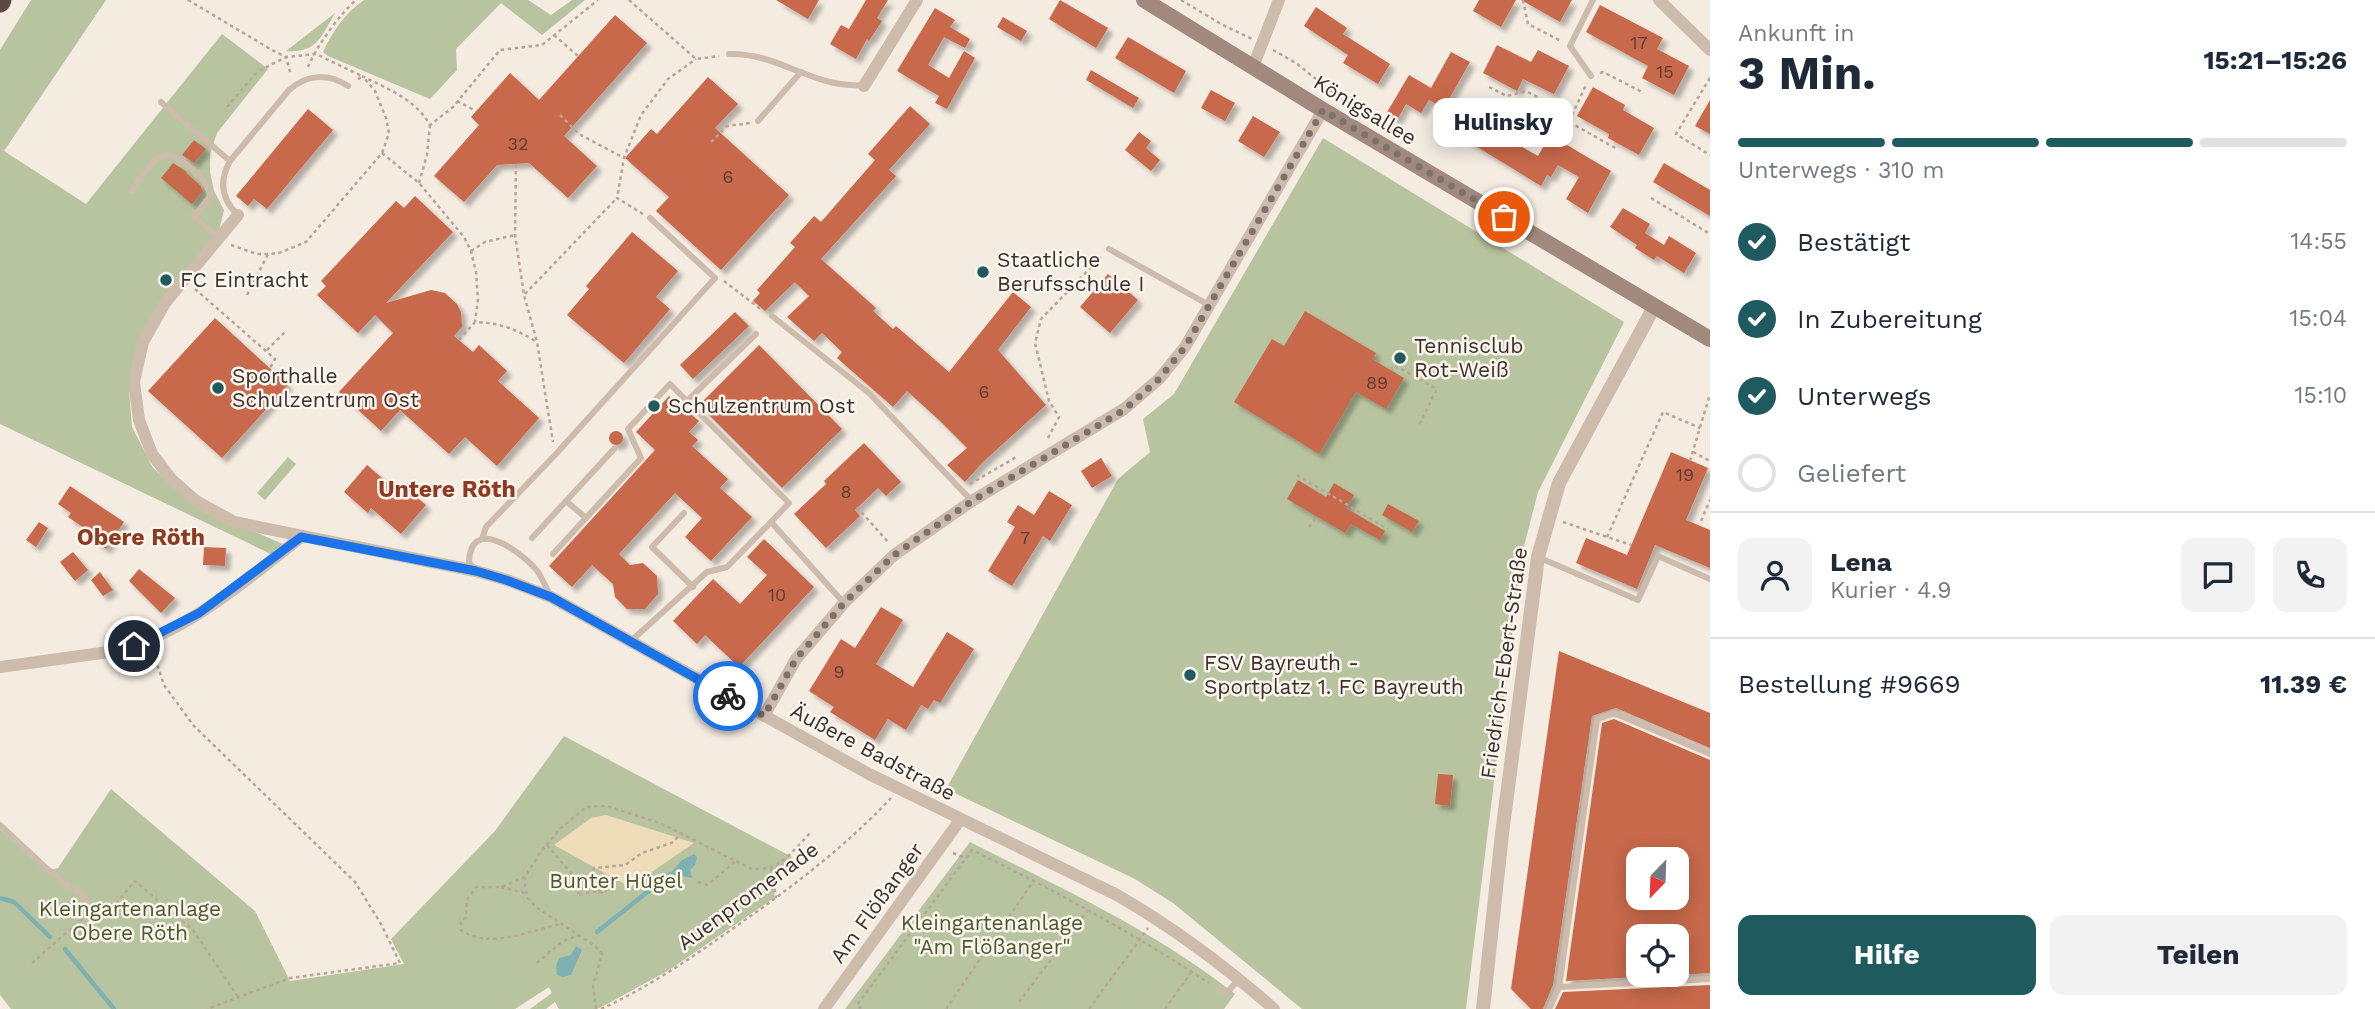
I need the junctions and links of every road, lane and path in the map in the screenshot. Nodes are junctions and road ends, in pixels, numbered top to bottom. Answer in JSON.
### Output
{"nodes":[{"id":1,"x":188,"y":0,"type":"edge"},
{"id":2,"x":356,"y":0,"type":"edge"},
{"id":3,"x":598,"y":0,"type":"edge"},
{"id":4,"x":629,"y":0,"type":"edge"},
{"id":5,"x":917,"y":0,"type":"edge"},
{"id":6,"x":1144,"y":0,"type":"edge"},
{"id":7,"x":1181,"y":0,"type":"edge"},
{"id":8,"x":1279,"y":0,"type":"edge"},
{"id":9,"x":1523,"y":0,"type":"edge"},
{"id":10,"x":1593,"y":0,"type":"edge"},
{"id":11,"x":1659,"y":0,"type":"edge"},
{"id":12,"x":554,"y":35,"type":"junction"},
{"id":13,"x":1261,"y":43,"type":"junction"},
{"id":14,"x":1570,"y":46,"type":"junction"},
{"id":15,"x":1710,"y":50,"type":"edge"},
{"id":16,"x":316,"y":54,"type":"junction"},
{"id":17,"x":729,"y":54,"type":"joint"},
{"id":18,"x":578,"y":56,"type":"dead end"},
{"id":19,"x":286,"y":57,"type":"junction"},
{"id":20,"x":696,"y":59,"type":"junction"},
{"id":21,"x":1252,"y":67,"type":"junction"},
{"id":22,"x":800,"y":72,"type":"junction"},
{"id":23,"x":362,"y":76,"type":"junction"},
{"id":24,"x":1591,"y":76,"type":"junction"},
{"id":25,"x":308,"y":78,"type":"junction"},
{"id":26,"x":1710,"y":78,"type":"edge"},
{"id":27,"x":293,"y":86,"type":"junction"},
{"id":28,"x":348,"y":86,"type":"joint"},
{"id":29,"x":863,"y":86,"type":"joint"},
{"id":30,"x":1489,"y":87,"type":"dead end"},
{"id":31,"x":1644,"y":93,"type":"dead end"},
{"id":32,"x":457,"y":101,"type":"junction"},
{"id":33,"x":161,"y":102,"type":"dead end"},
{"id":34,"x":227,"y":107,"type":"dead end"},
{"id":35,"x":1323,"y":110,"type":"junction"},
{"id":36,"x":476,"y":111,"type":"dead end"},
{"id":37,"x":1356,"y":111,"type":"dead end"},
{"id":38,"x":560,"y":115,"type":"dead end"},
{"id":39,"x":1572,"y":115,"type":"junction"},
{"id":40,"x":758,"y":121,"type":"dead end"},
{"id":41,"x":747,"y":123,"type":"dead end"},
{"id":42,"x":430,"y":125,"type":"junction"},
{"id":43,"x":711,"y":142,"type":"dead end"},
{"id":44,"x":1617,"y":149,"type":"dead end"},
{"id":45,"x":382,"y":153,"type":"junction"},
{"id":46,"x":1710,"y":155,"type":"edge"},
{"id":47,"x":624,"y":158,"type":"junction"},
{"id":48,"x":230,"y":161,"type":"junction"},
{"id":49,"x":516,"y":164,"type":"dead end"},
{"id":50,"x":419,"y":183,"type":"junction"},
{"id":51,"x":131,"y":191,"type":"dead end"},
{"id":52,"x":617,"y":198,"type":"junction"},
{"id":53,"x":1651,"y":198,"type":"dead end"},
{"id":54,"x":238,"y":215,"type":"joint"},
{"id":55,"x":650,"y":218,"type":"joint"},
{"id":56,"x":1710,"y":234,"type":"edge"},
{"id":57,"x":515,"y":235,"type":"junction"},
{"id":58,"x":219,"y":238,"type":"junction"},
{"id":59,"x":1109,"y":249,"type":"joint"},
{"id":60,"x":471,"y":251,"type":"junction"},
{"id":61,"x":268,"y":254,"type":"junction"},
{"id":62,"x":721,"y":279,"type":"dead end"},
{"id":63,"x":195,"y":289,"type":"dead end"},
{"id":64,"x":247,"y":295,"type":"dead end"},
{"id":65,"x":524,"y":295,"type":"junction"},
{"id":66,"x":1209,"y":305,"type":"junction"},
{"id":67,"x":1654,"y":307,"type":"junction"},
{"id":68,"x":772,"y":316,"type":"joint"},
{"id":69,"x":475,"y":322,"type":"junction"},
{"id":70,"x":286,"y":330,"type":"dead end"},
{"id":71,"x":756,"y":334,"type":"dead end"},
{"id":72,"x":1710,"y":339,"type":"edge"},
{"id":73,"x":459,"y":340,"type":"dead end"},
{"id":74,"x":537,"y":342,"type":"junction"},
{"id":75,"x":266,"y":351,"type":"junction"},
{"id":76,"x":270,"y":368,"type":"dead end"},
{"id":77,"x":1391,"y":370,"type":"dead end"},
{"id":78,"x":1710,"y":394,"type":"edge"},
{"id":79,"x":687,"y":401,"type":"junction"},
{"id":80,"x":1419,"y":425,"type":"dead end"},
{"id":81,"x":1700,"y":428,"type":"junction"},
{"id":82,"x":1038,"y":444,"type":"dead end"},
{"id":83,"x":614,"y":449,"type":"dead end"},
{"id":84,"x":1027,"y":450,"type":"dead end"},
{"id":85,"x":1693,"y":452,"type":"junction"},
{"id":86,"x":555,"y":456,"type":"junction"},
{"id":87,"x":1690,"y":461,"type":"dead end"},
{"id":88,"x":1710,"y":461,"type":"edge"},
{"id":89,"x":1297,"y":475,"type":"dead end"},
{"id":90,"x":961,"y":489,"type":"junction"},
{"id":91,"x":1710,"y":500,"type":"edge"},
{"id":92,"x":566,"y":501,"type":"junction"},
{"id":93,"x":972,"y":501,"type":"junction"},
{"id":94,"x":857,"y":507,"type":"dead end"},
{"id":95,"x":684,"y":513,"type":"dead end"},
{"id":96,"x":1317,"y":516,"type":"dead end"},
{"id":97,"x":586,"y":518,"type":"junction"},
{"id":98,"x":1560,"y":521,"type":"dead end"},
{"id":99,"x":1701,"y":521,"type":"dead end"},
{"id":100,"x":771,"y":522,"type":"junction"},
{"id":101,"x":1309,"y":527,"type":"dead end"},
{"id":102,"x":1388,"y":529,"type":"dead end"},
{"id":103,"x":301,"y":537,"type":"junction"},
{"id":104,"x":1607,"y":537,"type":"junction"},
{"id":105,"x":482,"y":538,"type":"junction"},
{"id":106,"x":532,"y":538,"type":"dead end"},
{"id":107,"x":1631,"y":545,"type":"dead end"},
{"id":108,"x":897,"y":553,"type":"junction"},
{"id":109,"x":553,"y":554,"type":"dead end"},
{"id":110,"x":1538,"y":557,"type":"junction"},
{"id":111,"x":476,"y":571,"type":"junction"},
{"id":112,"x":1710,"y":579,"type":"edge"},
{"id":113,"x":693,"y":587,"type":"junction"},
{"id":114,"x":551,"y":597,"type":"junction"},
{"id":115,"x":844,"y":603,"type":"junction"},
{"id":116,"x":149,"y":640,"type":"junction"},
{"id":117,"x":631,"y":641,"type":"junction"},
{"id":118,"x":0,"y":667,"type":"edge"},
{"id":119,"x":764,"y":716,"type":"junction"},
{"id":120,"x":1710,"y":754,"type":"edge"},
{"id":121,"x":900,"y":790,"type":"junction"},
{"id":122,"x":960,"y":820,"type":"junction"},
{"id":123,"x":0,"y":825,"type":"edge"},
{"id":124,"x":681,"y":832,"type":"junction"},
{"id":125,"x":811,"y":832,"type":"dead end"},
{"id":126,"x":547,"y":845,"type":"junction"},
{"id":127,"x":737,"y":860,"type":"junction"},
{"id":128,"x":771,"y":868,"type":"junction"},
{"id":129,"x":525,"y":877,"type":"junction"},
{"id":130,"x":1034,"y":880,"type":"junction"},
{"id":131,"x":584,"y":882,"type":"junction"},
{"id":132,"x":698,"y":882,"type":"dead end"},
{"id":133,"x":501,"y":887,"type":"junction"},
{"id":134,"x":598,"y":891,"type":"dead end"},
{"id":135,"x":527,"y":894,"type":"junction"},
{"id":136,"x":776,"y":898,"type":"junction"},
{"id":137,"x":95,"y":906,"type":"junction"},
{"id":138,"x":1089,"y":909,"type":"junction"},
{"id":139,"x":1156,"y":918,"type":"junction"},
{"id":140,"x":561,"y":924,"type":"junction"},
{"id":141,"x":582,"y":937,"type":"junction"},
{"id":142,"x":1141,"y":938,"type":"junction"},
{"id":143,"x":32,"y":963,"type":"dead end"},
{"id":144,"x":537,"y":963,"type":"dead end"},
{"id":145,"x":1192,"y":971,"type":"junction"},
{"id":146,"x":1240,"y":978,"type":"junction"},
{"id":147,"x":1710,"y":979,"type":"edge"},
{"id":148,"x":1559,"y":987,"type":"junction"},
{"id":149,"x":1218,"y":988,"type":"joint"},
{"id":150,"x":238,"y":997,"type":"junction"},
{"id":151,"x":1019,"y":1002,"type":"dead end"},
{"id":152,"x":206,"y":1009,"type":"edge"},
{"id":153,"x":598,"y":1009,"type":"edge"},
{"id":154,"x":824,"y":1009,"type":"edge"},
{"id":155,"x":862,"y":1009,"type":"edge"},
{"id":156,"x":946,"y":1009,"type":"edge"},
{"id":157,"x":1089,"y":1009,"type":"edge"},
{"id":158,"x":1165,"y":1009,"type":"edge"},
{"id":159,"x":1274,"y":1009,"type":"edge"},
{"id":160,"x":1483,"y":1009,"type":"edge"},
{"id":161,"x":1549,"y":1009,"type":"edge"}],
"edges":[{"from":1,"to":19,"type":"path"},
{"from":2,"to":16,"type":"path"},
{"from":3,"to":12,"type":"path"},
{"from":4,"to":20,"type":"path"},
{"from":5,"to":29,"type":"street"},
{"from":6,"to":21,"type":"main road","name":"Königsallee"},
{"from":7,"to":13,"type":"path"},
{"from":8,"to":13,"type":"street"},
{"from":9,"to":14,"type":"path"},
{"from":10,"to":14,"type":"lane"},
{"from":11,"to":15,"type":"street"},
{"from":12,"to":18,"type":"path"},
{"from":12,"to":32,"type":"path"},
{"from":13,"to":21,"type":"street"},
{"from":13,"to":37,"type":"path"},
{"from":14,"to":24,"type":"lane"},
{"from":16,"to":19,"type":"path"},
{"from":16,"to":23,"type":"path"},
{"from":16,"to":25,"type":"path"},
{"from":17,"to":20,"type":"path"},
{"from":17,"to":22,"type":"lane"},
{"from":19,"to":27,"type":"path"},
{"from":19,"to":34,"type":"path"},
{"from":20,"to":47,"type":"path"},
{"from":21,"to":35,"type":"main road","name":"Königsallee"},
{"from":22,"to":29,"type":"lane"},
{"from":22,"to":40,"type":"lane"},
{"from":23,"to":28,"type":"path"},
{"from":23,"to":42,"type":"path"},
{"from":23,"to":45,"type":"path"},
{"from":24,"to":31,"type":"path"},
{"from":24,"to":39,"type":"path"},
{"from":25,"to":27,"type":"lane"},
{"from":25,"to":28,"type":"lane"},
{"from":26,"to":46,"type":"path"},
{"from":27,"to":48,"type":"lane"},
{"from":30,"to":39,"type":"path"},
{"from":32,"to":36,"type":"path"},
{"from":32,"to":42,"type":"path"},
{"from":33,"to":48,"type":"lane"},
{"from":35,"to":66,"type":"street"},
{"from":35,"to":67,"type":"main road","name":"Königsallee"},
{"from":38,"to":47,"type":"path"},
{"from":39,"to":44,"type":"path"},
{"from":41,"to":43,"type":"path"},
{"from":42,"to":50,"type":"path"},
{"from":45,"to":50,"type":"path"},
{"from":45,"to":61,"type":"path"},
{"from":47,"to":52,"type":"path"},
{"from":48,"to":54,"type":"lane"},
{"from":49,"to":57,"type":"path"},
{"from":50,"to":60,"type":"path"},
{"from":51,"to":58,"type":"lane"},
{"from":52,"to":55,"type":"path"},
{"from":52,"to":65,"type":"path"},
{"from":53,"to":56,"type":"path"},
{"from":54,"to":58,"type":"street","name":"Äußere Badstraße"},
{"from":55,"to":86,"type":"lane"},
{"from":57,"to":60,"type":"path"},
{"from":57,"to":65,"type":"path"},
{"from":58,"to":61,"type":"path"},
{"from":58,"to":103,"type":"street","name":"Äußere Badstraße"},
{"from":59,"to":66,"type":"lane"},
{"from":59,"to":82,"type":"path"},
{"from":60,"to":69,"type":"path"},
{"from":61,"to":64,"type":"path"},
{"from":62,"to":68,"type":"path"},
{"from":63,"to":75,"type":"path"},
{"from":65,"to":74,"type":"path"},
{"from":66,"to":93,"type":"street"},
{"from":67,"to":72,"type":"main road","name":"Königsallee"},
{"from":67,"to":110,"type":"street","name":"Friedrich-Ebert-Straße"},
{"from":68,"to":90,"type":"lane"},
{"from":69,"to":73,"type":"path"},
{"from":69,"to":74,"type":"path"},
{"from":70,"to":75,"type":"path"},
{"from":71,"to":79,"type":"lane"},
{"from":74,"to":86,"type":"path"},
{"from":75,"to":76,"type":"path"},
{"from":77,"to":80,"type":"path"},
{"from":78,"to":81,"type":"path"},
{"from":79,"to":97,"type":"lane"},
{"from":79,"to":100,"type":"lane"},
{"from":81,"to":85,"type":"path"},
{"from":81,"to":104,"type":"path"},
{"from":83,"to":92,"type":"lane"},
{"from":84,"to":90,"type":"path"},
{"from":85,"to":87,"type":"path"},
{"from":85,"to":88,"type":"path"},
{"from":86,"to":105,"type":"lane"},
{"from":89,"to":102,"type":"path"},
{"from":90,"to":93,"type":"lane"},
{"from":91,"to":99,"type":"path"},
{"from":92,"to":97,"type":"lane"},
{"from":92,"to":106,"type":"lane"},
{"from":93,"to":108,"type":"street"},
{"from":94,"to":108,"type":"path"},
{"from":95,"to":113,"type":"lane"},
{"from":96,"to":101,"type":"path"},
{"from":97,"to":109,"type":"lane"},
{"from":98,"to":104,"type":"path"},
{"from":100,"to":113,"type":"lane"},
{"from":100,"to":115,"type":"lane"},
{"from":103,"to":111,"type":"street","name":"Äußere Badstraße"},
{"from":103,"to":116,"type":"street"},
{"from":104,"to":107,"type":"path"},
{"from":105,"to":111,"type":"lane"},
{"from":105,"to":114,"type":"lane"},
{"from":108,"to":115,"type":"street"},
{"from":110,"to":112,"type":"lane"},
{"from":110,"to":160,"type":"street","name":"Friedrich-Ebert-Straße"},
{"from":111,"to":114,"type":"street","name":"Äußere Badstraße"},
{"from":113,"to":117,"type":"lane"},
{"from":114,"to":117,"type":"street","name":"Äußere Badstraße"},
{"from":115,"to":119,"type":"street"},
{"from":116,"to":118,"type":"street"},
{"from":116,"to":150,"type":"path"},
{"from":117,"to":119,"type":"street","name":"Äußere Badstraße"},
{"from":119,"to":121,"type":"street","name":"Äußere Badstraße"},
{"from":120,"to":148,"type":"lane"},
{"from":121,"to":122,"type":"street","name":"Äußere Badstraße"},
{"from":121,"to":136,"type":"path","name":"Auenpromenade"},
{"from":122,"to":139,"type":"street","name":"Äußere Badstraße"},
{"from":122,"to":154,"type":"street","name":"Am Flößanger"},
{"from":123,"to":137,"type":"lane"},
{"from":124,"to":126,"type":"path"},
{"from":124,"to":127,"type":"path"},
{"from":124,"to":131,"type":"path"},
{"from":125,"to":128,"type":"path"},
{"from":126,"to":129,"type":"path"},
{"from":126,"to":131,"type":"path"},
{"from":127,"to":128,"type":"path"},
{"from":127,"to":132,"type":"path"},
{"from":128,"to":136,"type":"path"},
{"from":129,"to":133,"type":"path"},
{"from":129,"to":135,"type":"path"},
{"from":130,"to":138,"type":"path"},
{"from":130,"to":155,"type":"path"},
{"from":130,"to":156,"type":"path"},
{"from":131,"to":134,"type":"path"},
{"from":133,"to":135,"type":"path"},
{"from":133,"to":140,"type":"path"},
{"from":135,"to":140,"type":"path"},
{"from":136,"to":153,"type":"path","name":"Auenpromenade"},
{"from":137,"to":143,"type":"path"},
{"from":137,"to":150,"type":"path"},
{"from":138,"to":142,"type":"path"},
{"from":138,"to":151,"type":"path"},
{"from":139,"to":142,"type":"path"},
{"from":139,"to":146,"type":"street","name":"Äußere Badstraße"},
{"from":140,"to":141,"type":"path"},
{"from":141,"to":144,"type":"path"},
{"from":141,"to":153,"type":"path"},
{"from":142,"to":145,"type":"path"},
{"from":142,"to":157,"type":"path"},
{"from":145,"to":149,"type":"path"},
{"from":145,"to":158,"type":"path"},
{"from":146,"to":149,"type":"lane"},
{"from":146,"to":159,"type":"street","name":"Äußere Badstraße"},
{"from":147,"to":148,"type":"lane"},
{"from":148,"to":161,"type":"lane"},
{"from":150,"to":152,"type":"path"}]}
